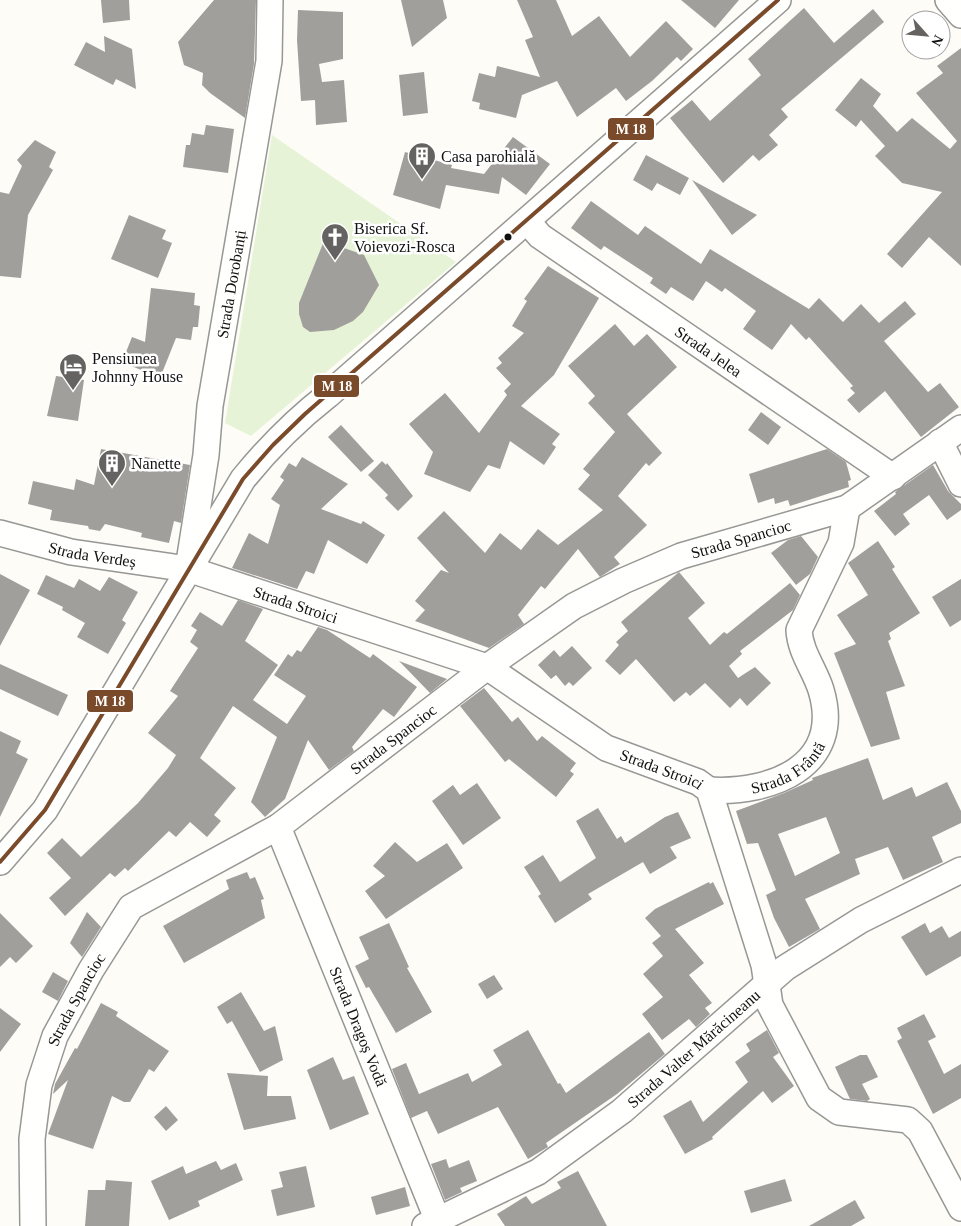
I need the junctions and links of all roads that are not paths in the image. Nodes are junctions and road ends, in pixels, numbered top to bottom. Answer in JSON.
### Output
{"nodes":[{"id":1,"x":270,"y":0,"type":"edge"},
{"id":2,"x":778,"y":0,"type":"edge"},
{"id":3,"x":948,"y":0,"type":"edge"},
{"id":4,"x":961,"y":15,"type":"edge"},
{"id":5,"x":527,"y":221,"type":"junction"},
{"id":6,"x":961,"y":428,"type":"edge"},
{"id":7,"x":940,"y":442,"type":"junction"},
{"id":8,"x":893,"y":477,"type":"junction"},
{"id":9,"x":961,"y":484,"type":"edge"},
{"id":10,"x":847,"y":508,"type":"junction"},
{"id":11,"x":0,"y":533,"type":"edge"},
{"id":12,"x":188,"y":568,"type":"junction"},
{"id":13,"x":487,"y":667,"type":"junction"},
{"id":14,"x":709,"y":790,"type":"junction"},
{"id":15,"x":278,"y":827,"type":"junction"},
{"id":16,"x":0,"y":862,"type":"edge"},
{"id":17,"x":961,"y":870,"type":"edge"},
{"id":18,"x":766,"y":986,"type":"junction"},
{"id":19,"x":961,"y":1208,"type":"edge"},
{"id":20,"x":434,"y":1225,"type":"edge"},
{"id":21,"x":33,"y":1226,"type":"edge"}],
"edges":[{"from":1,"to":12,"type":"street","name":"Strada Dorobanți"},
{"from":2,"to":5,"type":"street"},
{"from":3,"to":4,"type":"street"},
{"from":5,"to":8,"type":"street","name":"Strada Jelea"},
{"from":5,"to":12,"type":"street"},
{"from":6,"to":7,"type":"street","name":"Strada Spancioc"},
{"from":7,"to":8,"type":"street","name":"Strada Spancioc"},
{"from":7,"to":9,"type":"street"},
{"from":8,"to":10,"type":"street","name":"Strada Spancioc"},
{"from":10,"to":13,"type":"street","name":"Strada Spancioc"},
{"from":10,"to":14,"type":"street","name":"Strada Frântă"},
{"from":11,"to":12,"type":"street","name":"Strada Verdeș"},
{"from":12,"to":13,"type":"street","name":"Strada Stroici"},
{"from":12,"to":16,"type":"street"},
{"from":13,"to":14,"type":"street","name":"Strada Stroici"},
{"from":13,"to":15,"type":"street","name":"Strada Spancioc"},
{"from":14,"to":18,"type":"street","name":"Strada Stroici"},
{"from":15,"to":20,"type":"street","name":"Strada Dragoș Vodă"},
{"from":15,"to":21,"type":"street","name":"Strada Spancioc"},
{"from":17,"to":18,"type":"street","name":"Strada Valter Mărăcineanu"},
{"from":18,"to":19,"type":"street","name":"Strada Stroici"},
{"from":18,"to":20,"type":"street","name":"Strada Valter Mărăcineanu"}]}
